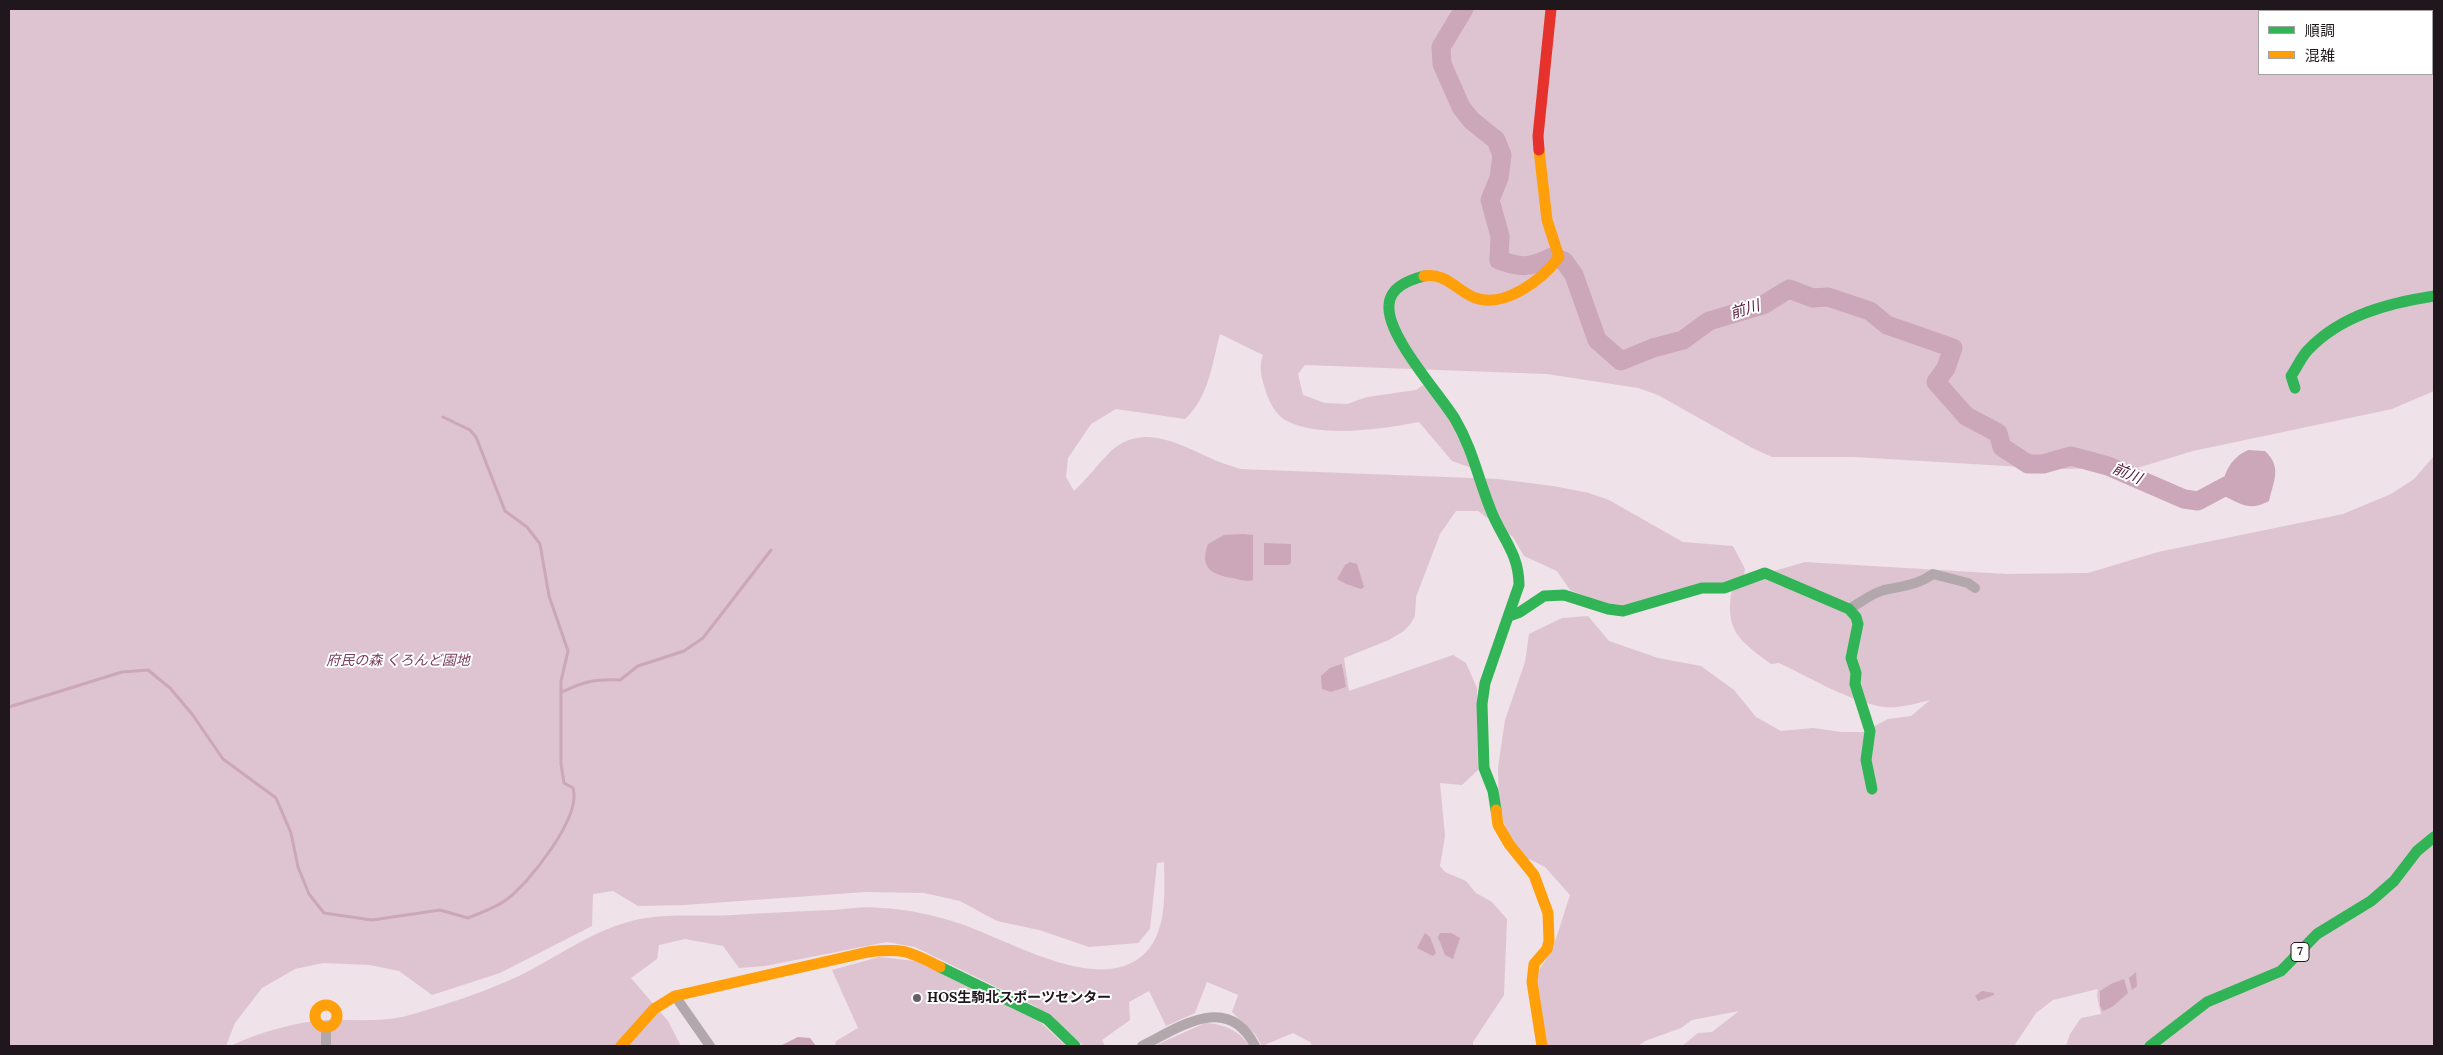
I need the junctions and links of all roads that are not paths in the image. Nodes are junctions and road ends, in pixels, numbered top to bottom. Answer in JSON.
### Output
{"nodes":[{"id":1,"x":1551,"y":9,"type":"edge"},
{"id":2,"x":2434,"y":296,"type":"edge"},
{"id":3,"x":2295,"y":388,"type":"dead end"},
{"id":4,"x":1974,"y":588,"type":"dead end"},
{"id":5,"x":1849,"y":609,"type":"junction"},
{"id":6,"x":1509,"y":616,"type":"junction"},
{"id":7,"x":1872,"y":789,"type":"dead end"},
{"id":8,"x":2434,"y":837,"type":"edge"},
{"id":9,"x":675,"y":996,"type":"junction"},
{"id":10,"x":326,"y":1028,"type":"dead end"},
{"id":11,"x":326,"y":1046,"type":"edge"},
{"id":12,"x":621,"y":1046,"type":"edge"},
{"id":13,"x":710,"y":1046,"type":"edge"},
{"id":14,"x":1075,"y":1046,"type":"edge"},
{"id":15,"x":1142,"y":1046,"type":"edge"},
{"id":16,"x":1255,"y":1046,"type":"edge"},
{"id":17,"x":1542,"y":1046,"type":"edge"},
{"id":18,"x":2150,"y":1046,"type":"edge"}],
"edges":[{"from":1,"to":6,"type":"street"},
{"from":2,"to":3,"type":"street"},
{"from":4,"to":5,"type":"street"},
{"from":5,"to":6,"type":"street"},
{"from":5,"to":7,"type":"street"},
{"from":6,"to":17,"type":"street"},
{"from":8,"to":18,"type":"street","number":"7"},
{"from":9,"to":12,"type":"street"},
{"from":9,"to":13,"type":"street"},
{"from":9,"to":14,"type":"street"},
{"from":10,"to":11,"type":"street"},
{"from":15,"to":16,"type":"street"}]}
